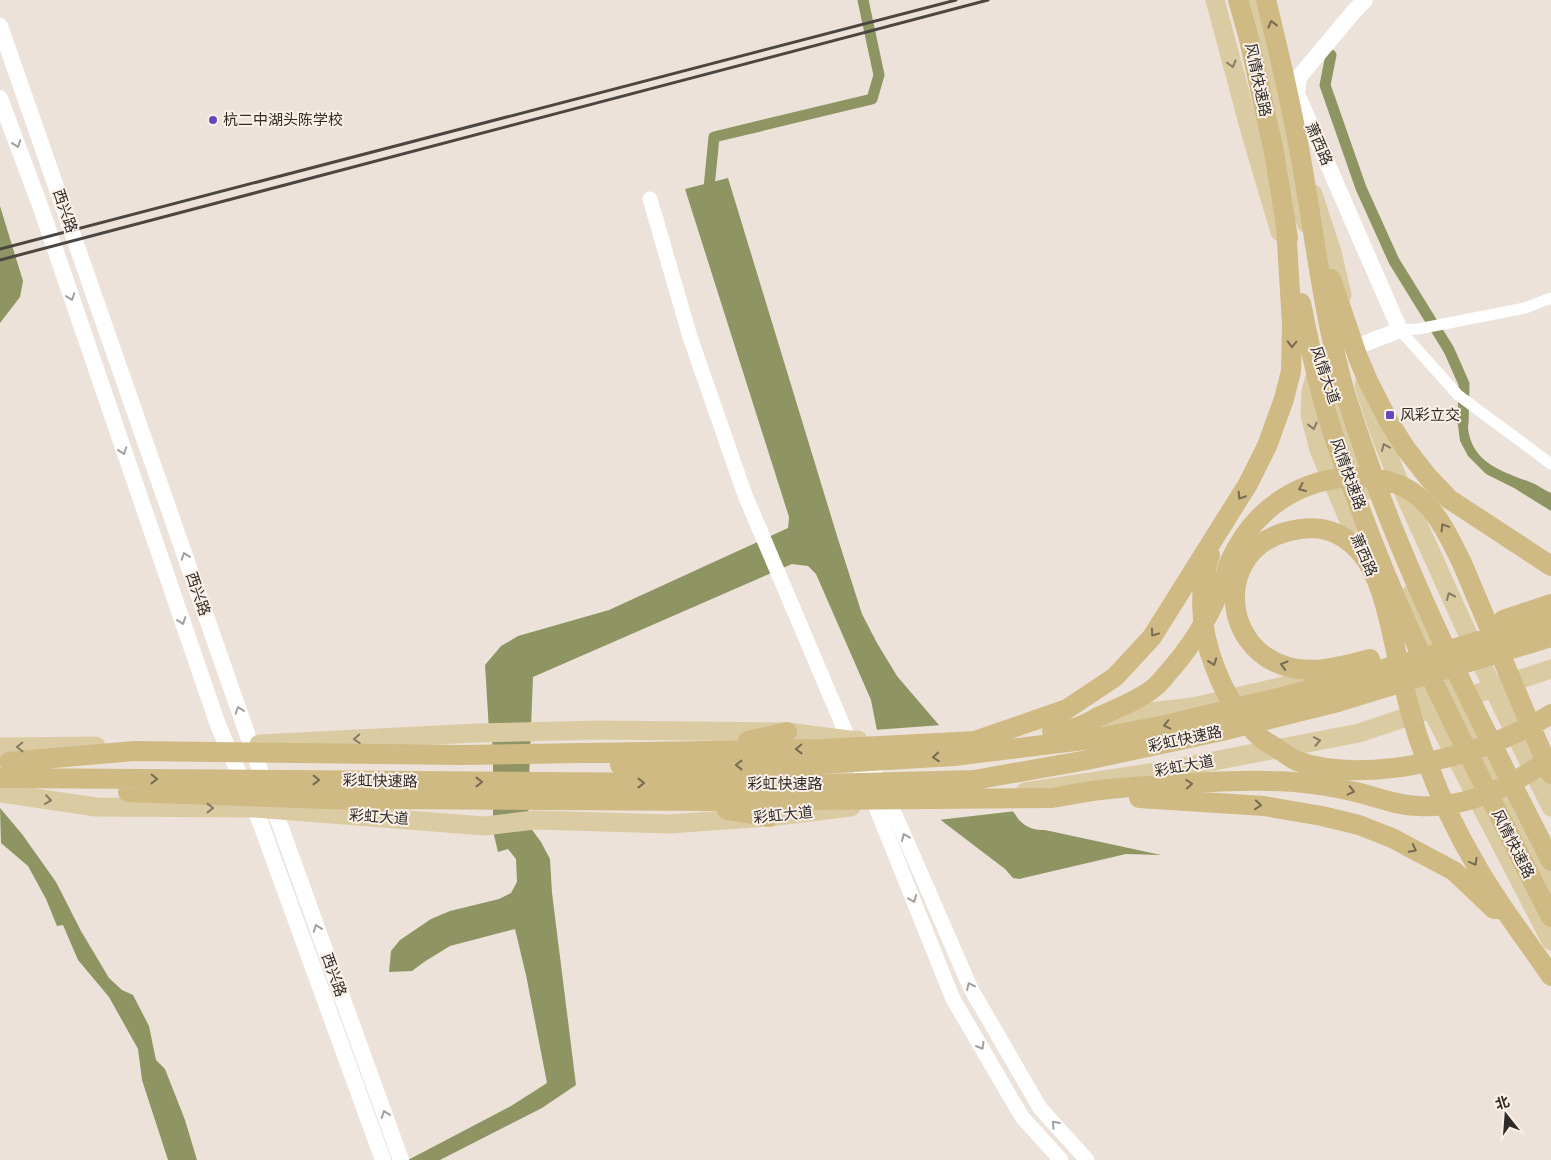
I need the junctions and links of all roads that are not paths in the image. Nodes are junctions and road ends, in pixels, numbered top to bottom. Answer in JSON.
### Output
{"nodes":[{"id":1,"x":1215,"y":0,"type":"edge"},
{"id":2,"x":1238,"y":0,"type":"edge"},
{"id":3,"x":1250,"y":0,"type":"edge"},
{"id":4,"x":1266,"y":0,"type":"edge"},
{"id":5,"x":1365,"y":0,"type":"edge"},
{"id":6,"x":0,"y":26,"type":"edge"},
{"id":7,"x":0,"y":98,"type":"edge"},
{"id":8,"x":1292,"y":114,"type":"junction"},
{"id":9,"x":650,"y":199,"type":"dead end"},
{"id":10,"x":1286,"y":225,"type":"junction"},
{"id":11,"x":1551,"y":298,"type":"edge"},
{"id":12,"x":1400,"y":330,"type":"junction"},
{"id":13,"x":1352,"y":348,"type":"junction"},
{"id":14,"x":1319,"y":361,"type":"junction"},
{"id":15,"x":1551,"y":464,"type":"edge"},
{"id":16,"x":1372,"y":499,"type":"junction"},
{"id":17,"x":1218,"y":533,"type":"junction"},
{"id":18,"x":1505,"y":536,"type":"junction"},
{"id":19,"x":1356,"y":538,"type":"junction"},
{"id":20,"x":1551,"y":551,"type":"edge"},
{"id":21,"x":1551,"y":566,"type":"edge"},
{"id":22,"x":1551,"y":604,"type":"edge"},
{"id":23,"x":1551,"y":610,"type":"edge"},
{"id":24,"x":1551,"y":620,"type":"edge"},
{"id":25,"x":1468,"y":636,"type":"junction"},
{"id":26,"x":1551,"y":638,"type":"edge"},
{"id":27,"x":1432,"y":647,"type":"junction"},
{"id":28,"x":1406,"y":654,"type":"junction"},
{"id":29,"x":1551,"y":669,"type":"edge"},
{"id":30,"x":1493,"y":688,"type":"junction"},
{"id":31,"x":1457,"y":700,"type":"junction"},
{"id":32,"x":1431,"y":709,"type":"junction"},
{"id":33,"x":1551,"y":714,"type":"edge"},
{"id":34,"x":787,"y":732,"type":"junction"},
{"id":35,"x":860,"y":740,"type":"junction"},
{"id":36,"x":976,"y":741,"type":"junction"},
{"id":37,"x":251,"y":744,"type":"junction"},
{"id":38,"x":226,"y":745,"type":"junction"},
{"id":39,"x":372,"y":753,"type":"junction"},
{"id":40,"x":1551,"y":758,"type":"edge"},
{"id":41,"x":6,"y":765,"type":"edge"},
{"id":42,"x":1548,"y":791,"type":"edge"},
{"id":43,"x":0,"y":793,"type":"edge"},
{"id":44,"x":1052,"y":798,"type":"junction"},
{"id":45,"x":371,"y":799,"type":"junction"},
{"id":46,"x":882,"y":803,"type":"junction"},
{"id":47,"x":254,"y":808,"type":"junction"},
{"id":48,"x":769,"y":818,"type":"junction"},
{"id":49,"x":1530,"y":850,"type":"junction"},
{"id":50,"x":1551,"y":861,"type":"edge"},
{"id":51,"x":1551,"y":893,"type":"edge"},
{"id":52,"x":1544,"y":916,"type":"edge"},
{"id":53,"x":1551,"y":941,"type":"edge"},
{"id":54,"x":1531,"y":946,"type":"junction"},
{"id":55,"x":1551,"y":976,"type":"edge"},
{"id":56,"x":383,"y":1160,"type":"edge"},
{"id":57,"x":401,"y":1160,"type":"edge"},
{"id":58,"x":1061,"y":1160,"type":"edge"},
{"id":59,"x":1087,"y":1160,"type":"edge"}],
"edges":[{"from":1,"to":14,"type":"main road","name":"风情大道","one_way":true},
{"from":2,"to":10,"type":"highway","name":"风情快速路"},
{"from":3,"to":13,"type":"main road"},
{"from":8,"to":4,"type":"highway","name":"风情快速路","one_way":true},
{"from":5,"to":12,"type":"main road","name":"萧西路"},
{"from":37,"to":6,"type":"main road","name":"西兴路","one_way":true},
{"from":7,"to":38,"type":"main road","name":"西兴路","one_way":true},
{"from":8,"to":18,"type":"highway"},
{"from":8,"to":50,"type":"highway","name":"风情快速路"},
{"from":9,"to":35,"type":"street"},
{"from":10,"to":17,"type":"highway","one_way":true},
{"from":10,"to":52,"type":"highway","name":"风情快速路"},
{"from":11,"to":12,"type":"street"},
{"from":12,"to":13,"type":"main road"},
{"from":12,"to":15,"type":"street"},
{"from":13,"to":14,"type":"main road"},
{"from":25,"to":13,"type":"main road","one_way":true},
{"from":14,"to":16,"type":"main road","name":"风情大道"},
{"from":14,"to":19,"type":"main road","name":"萧西路","one_way":true},
{"from":16,"to":19,"type":"main road"},
{"from":16,"to":27,"type":"main road","name":"风情大道"},
{"from":17,"to":33,"type":"highway","one_way":true},
{"from":17,"to":36,"type":"highway","one_way":true},
{"from":18,"to":20,"type":"highway"},
{"from":18,"to":21,"type":"highway"},
{"from":19,"to":28,"type":"main road","name":"萧西路"},
{"from":22,"to":54,"type":"highway","one_way":true},
{"from":23,"to":25,"type":"main road"},
{"from":24,"to":41,"type":"highway","name":"彩虹快速路","one_way":true},
{"from":25,"to":27,"type":"main road"},
{"from":25,"to":30,"type":"main road"},
{"from":41,"to":26,"type":"highway","name":"彩虹快速路","one_way":true},
{"from":27,"to":28,"type":"main road"},
{"from":27,"to":31,"type":"main road","name":"风情大道"},
{"from":28,"to":32,"type":"main road","name":"萧西路"},
{"from":28,"to":35,"type":"main road"},
{"from":29,"to":30,"type":"main road","name":"彩虹大道"},
{"from":30,"to":31,"type":"main road","name":"彩虹大道"},
{"from":30,"to":42,"type":"main road"},
{"from":31,"to":32,"type":"main road","name":"彩虹大道"},
{"from":31,"to":49,"type":"main road","name":"风情大道"},
{"from":46,"to":32,"type":"main road","name":"彩虹大道","one_way":true},
{"from":32,"to":52,"type":"main road","name":"萧西路"},
{"from":34,"to":35,"type":"main road"},
{"from":34,"to":37,"type":"main road","one_way":true},
{"from":34,"to":39,"type":"highway"},
{"from":35,"to":46,"type":"street"},
{"from":36,"to":39,"type":"highway","one_way":true},
{"from":42,"to":36,"type":"highway","one_way":true},
{"from":37,"to":38,"type":"main road"},
{"from":57,"to":37,"type":"main road","name":"西兴路","one_way":true},
{"from":38,"to":41,"type":"main road","one_way":true},
{"from":38,"to":47,"type":"main road","name":"西兴路"},
{"from":39,"to":41,"type":"highway"},
{"from":44,"to":40,"type":"highway","one_way":true},
{"from":41,"to":45,"type":"highway"},
{"from":43,"to":47,"type":"main road","name":"彩虹大道","one_way":true},
{"from":44,"to":45,"type":"highway"},
{"from":44,"to":54,"type":"highway","one_way":true},
{"from":45,"to":48,"type":"highway"},
{"from":46,"to":48,"type":"main road","name":"彩虹大道"},
{"from":46,"to":58,"type":"street","one_way":true},
{"from":59,"to":46,"type":"street","one_way":true},
{"from":47,"to":48,"type":"main road","name":"彩虹大道"},
{"from":47,"to":56,"type":"main road","name":"西兴路"},
{"from":49,"to":51,"type":"main road"},
{"from":49,"to":52,"type":"main road"},
{"from":52,"to":53,"type":"main road","name":"萧西路"},
{"from":54,"to":55,"type":"highway"}]}
